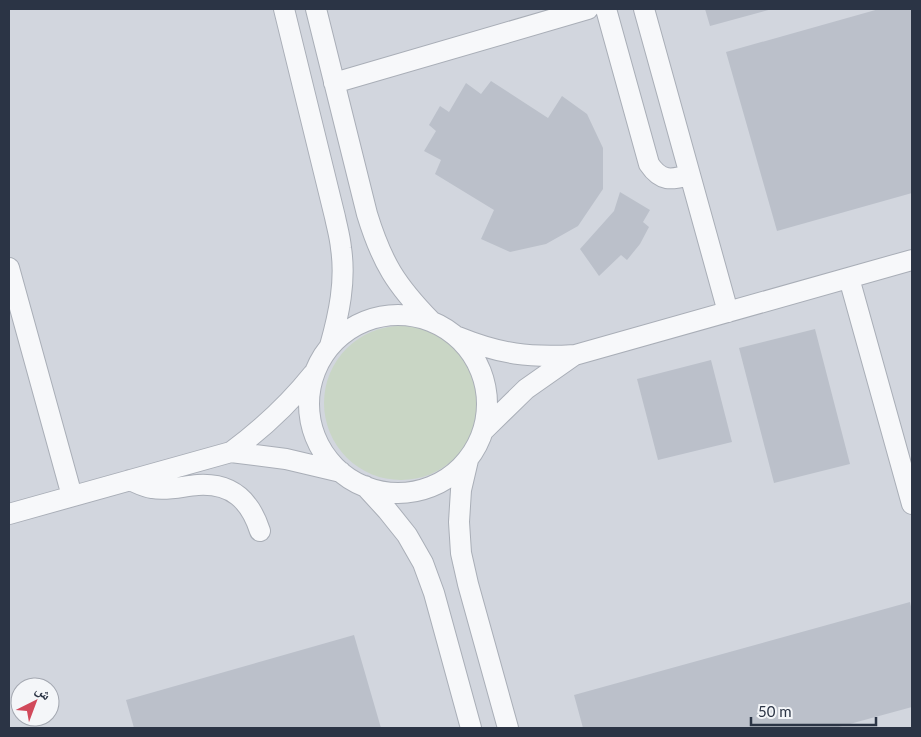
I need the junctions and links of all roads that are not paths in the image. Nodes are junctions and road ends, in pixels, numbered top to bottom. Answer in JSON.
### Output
{"nodes":[{"id":1,"x":284,"y":9,"type":"edge"},
{"id":2,"x":316,"y":9,"type":"edge"},
{"id":3,"x":588,"y":9,"type":"edge"},
{"id":4,"x":606,"y":9,"type":"edge"},
{"id":5,"x":644,"y":9,"type":"edge"},
{"id":6,"x":334,"y":83,"type":"junction"},
{"id":7,"x":690,"y":174,"type":"junction"},
{"id":8,"x":912,"y":260,"type":"edge"},
{"id":9,"x":9,"y":268,"type":"edge"},
{"id":10,"x":849,"y":278,"type":"junction"},
{"id":11,"x":728,"y":312,"type":"junction"},
{"id":12,"x":431,"y":321,"type":"junction"},
{"id":13,"x":456,"y":336,"type":"junction"},
{"id":14,"x":330,"y":346,"type":"junction"},
{"id":15,"x":575,"y":354,"type":"junction"},
{"id":16,"x":314,"y":373,"type":"junction"},
{"id":17,"x":483,"y":431,"type":"junction"},
{"id":18,"x":231,"y":452,"type":"junction"},
{"id":19,"x":469,"y":459,"type":"junction"},
{"id":20,"x":340,"y":472,"type":"junction"},
{"id":21,"x":130,"y":480,"type":"junction"},
{"id":22,"x":365,"y":486,"type":"junction"},
{"id":23,"x":72,"y":496,"type":"junction"},
{"id":24,"x":912,"y":504,"type":"edge"},
{"id":25,"x":9,"y":514,"type":"edge"},
{"id":26,"x":260,"y":531,"type":"dead end"},
{"id":27,"x":471,"y":728,"type":"edge"},
{"id":28,"x":508,"y":728,"type":"edge"}],
"edges":[{"from":1,"to":14,"type":"street"},
{"from":2,"to":6,"type":"street"},
{"from":3,"to":6,"type":"street"},
{"from":4,"to":7,"type":"street"},
{"from":5,"to":7,"type":"street"},
{"from":6,"to":12,"type":"street"},
{"from":7,"to":11,"type":"street"},
{"from":8,"to":10,"type":"street"},
{"from":9,"to":23,"type":"street"},
{"from":10,"to":11,"type":"street"},
{"from":10,"to":24,"type":"street"},
{"from":11,"to":15,"type":"street"},
{"from":12,"to":13,"type":"street"},
{"from":12,"to":14,"type":"street"},
{"from":13,"to":15,"type":"street"},
{"from":13,"to":17,"type":"street"},
{"from":14,"to":16,"type":"street"},
{"from":15,"to":17,"type":"street"},
{"from":16,"to":18,"type":"street"},
{"from":16,"to":20,"type":"street"},
{"from":17,"to":19,"type":"street"},
{"from":18,"to":20,"type":"street"},
{"from":18,"to":21,"type":"street"},
{"from":19,"to":22,"type":"street"},
{"from":19,"to":28,"type":"street"},
{"from":20,"to":22,"type":"street"},
{"from":21,"to":23,"type":"street"},
{"from":21,"to":26,"type":"street"},
{"from":22,"to":27,"type":"street"},
{"from":23,"to":25,"type":"street"}]}
